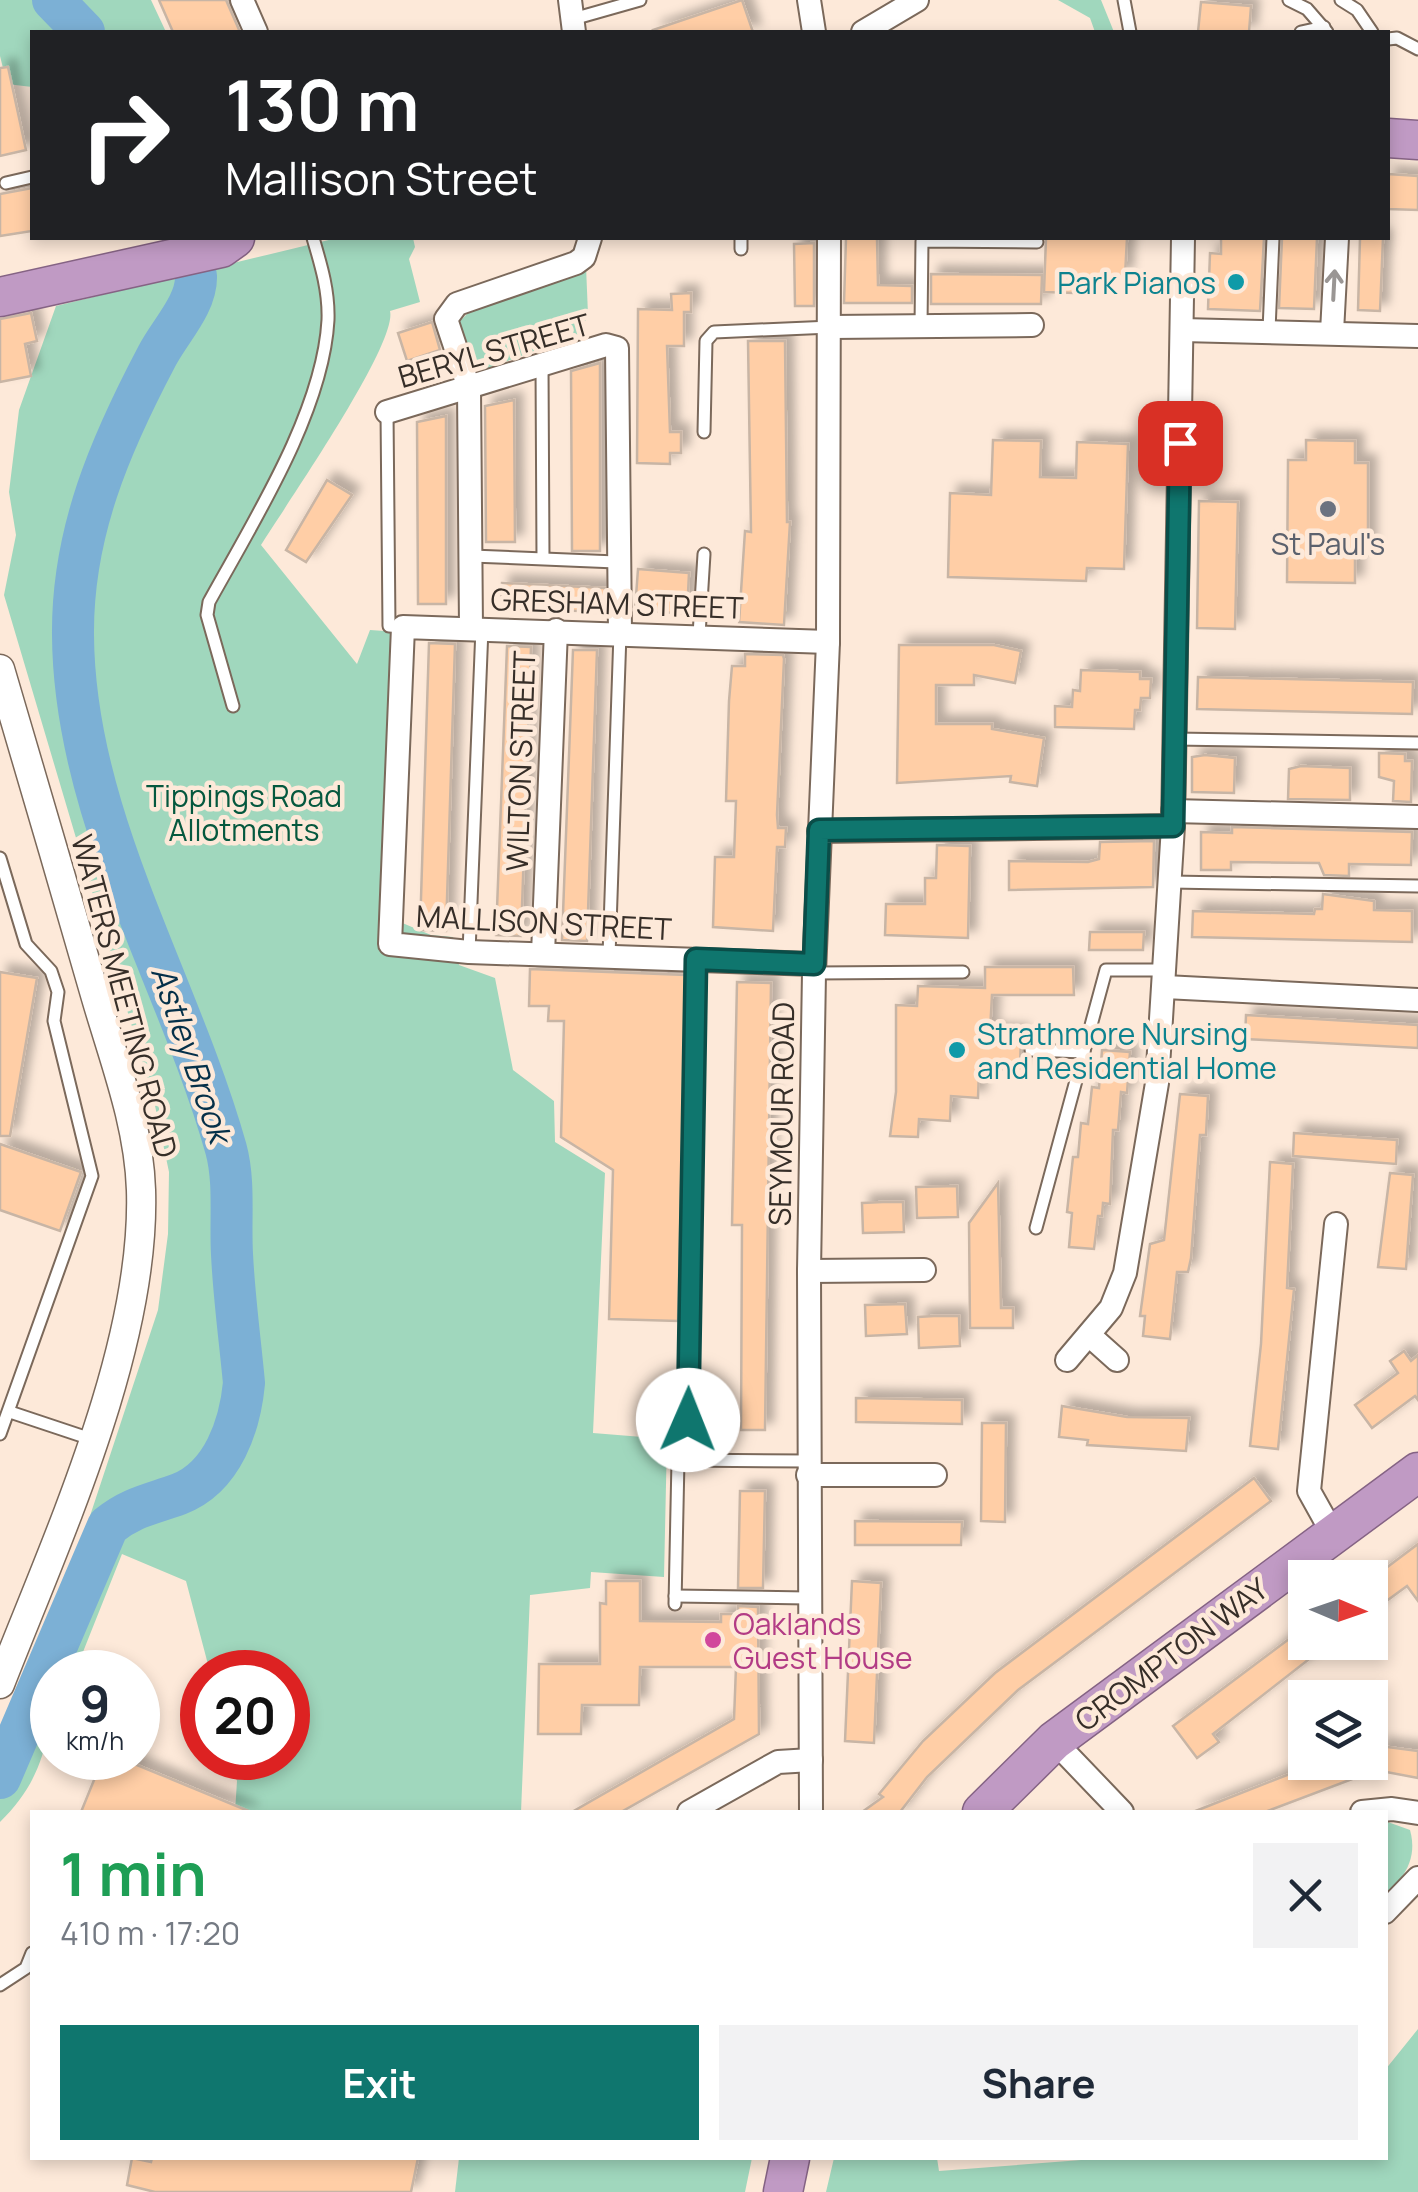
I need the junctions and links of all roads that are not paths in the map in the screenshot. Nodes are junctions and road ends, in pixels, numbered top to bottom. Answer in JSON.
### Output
{"nodes":[{"id":1,"x":242,"y":0,"type":"edge"},
{"id":2,"x":640,"y":0,"type":"edge"},
{"id":3,"x":809,"y":0,"type":"edge"},
{"id":4,"x":917,"y":0,"type":"edge"},
{"id":5,"x":1124,"y":0,"type":"edge"},
{"id":6,"x":1289,"y":0,"type":"edge"},
{"id":7,"x":1341,"y":0,"type":"edge"},
{"id":8,"x":572,"y":17,"type":"edge"},
{"id":9,"x":255,"y":30,"type":"edge"},
{"id":10,"x":814,"y":30,"type":"edge"},
{"id":11,"x":866,"y":30,"type":"edge"},
{"id":12,"x":1130,"y":30,"type":"edge"},
{"id":13,"x":1326,"y":30,"type":"edge"},
{"id":14,"x":1371,"y":30,"type":"edge"},
{"id":15,"x":1390,"y":39,"type":"edge"},
{"id":16,"x":1418,"y":49,"type":"edge"},
{"id":17,"x":1390,"y":138,"type":"edge"},
{"id":18,"x":1418,"y":140,"type":"edge"},
{"id":19,"x":30,"y":177,"type":"edge"},
{"id":20,"x":6,"y":183,"type":"dead end"},
{"id":21,"x":155,"y":240,"type":"edge"},
{"id":22,"x":232,"y":240,"type":"edge"},
{"id":23,"x":314,"y":240,"type":"edge"},
{"id":24,"x":589,"y":240,"type":"edge"},
{"id":25,"x":830,"y":240,"type":"edge"},
{"id":26,"x":1183,"y":240,"type":"edge"},
{"id":27,"x":1272,"y":240,"type":"edge"},
{"id":28,"x":1337,"y":240,"type":"edge"},
{"id":29,"x":1037,"y":242,"type":"dead end"},
{"id":30,"x":0,"y":270,"type":"edge"},
{"id":31,"x":0,"y":297,"type":"edge"},
{"id":32,"x":1032,"y":325,"type":"dead end"},
{"id":33,"x":921,"y":326,"type":"junction"},
{"id":34,"x":831,"y":327,"type":"junction"},
{"id":35,"x":1182,"y":330,"type":"junction"},
{"id":36,"x":1269,"y":330,"type":"junction"},
{"id":37,"x":1332,"y":332,"type":"junction"},
{"id":38,"x":1418,"y":336,"type":"edge"},
{"id":39,"x":542,"y":365,"type":"junction"},
{"id":40,"x":470,"y":388,"type":"junction"},
{"id":41,"x":387,"y":412,"type":"joint"},
{"id":42,"x":704,"y":432,"type":"dead end"},
{"id":43,"x":704,"y":554,"type":"dead end"},
{"id":44,"x":472,"y":556,"type":"junction"},
{"id":45,"x":543,"y":558,"type":"junction"},
{"id":46,"x":616,"y":562,"type":"junction"},
{"id":47,"x":403,"y":626,"type":"junction"},
{"id":48,"x":477,"y":628,"type":"junction"},
{"id":49,"x":556,"y":630,"type":"junction"},
{"id":50,"x":620,"y":632,"type":"junction"},
{"id":51,"x":699,"y":635,"type":"junction"},
{"id":52,"x":828,"y":642,"type":"junction"},
{"id":53,"x":0,"y":670,"type":"edge"},
{"id":54,"x":232,"y":706,"type":"dead end"},
{"id":55,"x":1175,"y":739,"type":"junction"},
{"id":56,"x":1418,"y":743,"type":"edge"},
{"id":57,"x":1418,"y":816,"type":"edge"},
{"id":58,"x":1173,"y":819,"type":"junction"},
{"id":59,"x":819,"y":830,"type":"junction"},
{"id":60,"x":0,"y":858,"type":"edge"},
{"id":61,"x":1171,"y":882,"type":"junction"},
{"id":62,"x":1418,"y":886,"type":"edge"},
{"id":63,"x":470,"y":952,"type":"junction"},
{"id":64,"x":543,"y":954,"type":"junction"},
{"id":65,"x":610,"y":956,"type":"junction"},
{"id":66,"x":696,"y":959,"type":"junction"},
{"id":67,"x":814,"y":968,"type":"junction"},
{"id":68,"x":963,"y":972,"type":"dead end"},
{"id":69,"x":1166,"y":978,"type":"junction"},
{"id":70,"x":1418,"y":1000,"type":"edge"},
{"id":71,"x":1031,"y":1050,"type":"dead end"},
{"id":72,"x":1084,"y":1052,"type":"junction"},
{"id":73,"x":1336,"y":1224,"type":"dead end"},
{"id":74,"x":1036,"y":1228,"type":"dead end"},
{"id":75,"x":924,"y":1270,"type":"dead end"},
{"id":76,"x":809,"y":1271,"type":"junction"},
{"id":77,"x":1089,"y":1335,"type":"junction"},
{"id":78,"x":1067,"y":1360,"type":"dead end"},
{"id":79,"x":1117,"y":1360,"type":"dead end"},
{"id":80,"x":10,"y":1412,"type":"junction"},
{"id":81,"x":0,"y":1434,"type":"edge"},
{"id":82,"x":92,"y":1439,"type":"junction"},
{"id":83,"x":678,"y":1460,"type":"junction"},
{"id":84,"x":808,"y":1468,"type":"junction"},
{"id":85,"x":1418,"y":1473,"type":"edge"},
{"id":86,"x":935,"y":1475,"type":"dead end"},
{"id":87,"x":1332,"y":1534,"type":"junction"},
{"id":88,"x":807,"y":1598,"type":"junction"},
{"id":89,"x":0,"y":1684,"type":"edge"},
{"id":90,"x":1054,"y":1742,"type":"junction"},
{"id":91,"x":810,"y":1760,"type":"junction"},
{"id":92,"x":693,"y":1810,"type":"edge"},
{"id":93,"x":810,"y":1810,"type":"edge"},
{"id":94,"x":984,"y":1810,"type":"edge"},
{"id":95,"x":1120,"y":1810,"type":"edge"},
{"id":96,"x":1382,"y":1810,"type":"edge"},
{"id":97,"x":1418,"y":1813,"type":"edge"},
{"id":98,"x":1418,"y":1878,"type":"edge"},
{"id":99,"x":1388,"y":1909,"type":"edge"},
{"id":100,"x":30,"y":1959,"type":"edge"},
{"id":101,"x":0,"y":1985,"type":"edge"},
{"id":102,"x":790,"y":2160,"type":"edge"},
{"id":103,"x":790,"y":2160,"type":"edge"},
{"id":104,"x":783,"y":2192,"type":"edge"},
{"id":105,"x":794,"y":2192,"type":"edge"}],
"edges":[{"from":1,"to":9,"type":"street"},
{"from":2,"to":8,"type":"lane"},
{"from":3,"to":10,"type":"street"},
{"from":4,"to":11,"type":"street"},
{"from":5,"to":12,"type":"lane"},
{"from":6,"to":13,"type":"lane"},
{"from":7,"to":14,"type":"lane"},
{"from":15,"to":16,"type":"lane"},
{"from":17,"to":18,"type":"highway"},
{"from":19,"to":20,"type":"lane"},
{"from":21,"to":30,"type":"highway"},
{"from":22,"to":31,"type":"highway"},
{"from":23,"to":54,"type":"lane"},
{"from":24,"to":40,"type":"street"},
{"from":25,"to":34,"type":"street","name":"SEYMOUR ROAD"},
{"from":26,"to":35,"type":"street"},
{"from":27,"to":36,"type":"lane"},
{"from":37,"to":28,"type":"street","one_way":true},
{"from":29,"to":33,"type":"lane"},
{"from":32,"to":33,"type":"street"},
{"from":33,"to":34,"type":"street"},
{"from":34,"to":42,"type":"lane"},
{"from":34,"to":52,"type":"street","name":"SEYMOUR ROAD"},
{"from":35,"to":36,"type":"street"},
{"from":35,"to":55,"type":"street"},
{"from":36,"to":37,"type":"street"},
{"from":37,"to":38,"type":"street"},
{"from":39,"to":40,"type":"street","name":"BERYL STREET"},
{"from":39,"to":45,"type":"lane"},
{"from":39,"to":46,"type":"street","name":"BERYL STREET"},
{"from":40,"to":41,"type":"street","name":"BERYL STREET"},
{"from":40,"to":44,"type":"street"},
{"from":41,"to":47,"type":"lane"},
{"from":43,"to":51,"type":"lane"},
{"from":44,"to":45,"type":"lane"},
{"from":44,"to":48,"type":"street"},
{"from":45,"to":46,"type":"lane"},
{"from":46,"to":50,"type":"street"},
{"from":47,"to":48,"type":"street","name":"GRESHAM STREET"},
{"from":47,"to":63,"type":"street","name":"MALLISON STREET"},
{"from":48,"to":49,"type":"street","name":"GRESHAM STREET"},
{"from":48,"to":63,"type":"lane"},
{"from":49,"to":50,"type":"street","name":"GRESHAM STREET"},
{"from":49,"to":64,"type":"street","name":"WILTON STREET"},
{"from":50,"to":51,"type":"street","name":"GRESHAM STREET"},
{"from":50,"to":65,"type":"lane"},
{"from":51,"to":52,"type":"street","name":"GRESHAM STREET"},
{"from":52,"to":59,"type":"street","name":"SEYMOUR ROAD"},
{"from":53,"to":82,"type":"street","name":"WATERS MEETING ROAD"},
{"from":55,"to":56,"type":"lane"},
{"from":55,"to":58,"type":"street"},
{"from":57,"to":58,"type":"street"},
{"from":58,"to":59,"type":"street"},
{"from":58,"to":61,"type":"street"},
{"from":59,"to":67,"type":"street","name":"SEYMOUR ROAD"},
{"from":60,"to":80,"type":"lane"},
{"from":61,"to":62,"type":"lane"},
{"from":61,"to":69,"type":"street"},
{"from":63,"to":64,"type":"street","name":"MALLISON STREET"},
{"from":64,"to":65,"type":"street","name":"MALLISON STREET"},
{"from":65,"to":66,"type":"street","name":"MALLISON STREET"},
{"from":66,"to":67,"type":"street","name":"MALLISON STREET"},
{"from":66,"to":83,"type":"lane"},
{"from":67,"to":68,"type":"lane"},
{"from":67,"to":76,"type":"street","name":"SEYMOUR ROAD"},
{"from":69,"to":70,"type":"street"},
{"from":69,"to":72,"type":"lane"},
{"from":69,"to":77,"type":"street"},
{"from":71,"to":72,"type":"lane"},
{"from":72,"to":74,"type":"lane"},
{"from":73,"to":87,"type":"street"},
{"from":75,"to":76,"type":"street"},
{"from":76,"to":84,"type":"street","name":"SEYMOUR ROAD"},
{"from":77,"to":78,"type":"street"},
{"from":77,"to":79,"type":"street"},
{"from":80,"to":81,"type":"lane"},
{"from":80,"to":82,"type":"lane"},
{"from":82,"to":89,"type":"street","name":"WATERS MEETING ROAD"},
{"from":83,"to":84,"type":"lane"},
{"from":83,"to":88,"type":"lane"},
{"from":84,"to":86,"type":"street"},
{"from":84,"to":88,"type":"street","name":"SEYMOUR ROAD"},
{"from":85,"to":87,"type":"highway","name":"CROMPTON WAY"},
{"from":87,"to":90,"type":"highway","name":"CROMPTON WAY"},
{"from":88,"to":91,"type":"street","name":"SEYMOUR ROAD"},
{"from":90,"to":94,"type":"highway","name":"CROMPTON WAY"},
{"from":90,"to":95,"type":"street"},
{"from":91,"to":92,"type":"street"},
{"from":91,"to":93,"type":"street","name":"SEYMOUR ROAD"},
{"from":96,"to":97,"type":"street"},
{"from":98,"to":99,"type":"street"},
{"from":100,"to":101,"type":"lane"},
{"from":102,"to":104,"type":"highway"},
{"from":103,"to":105,"type":"lane"}]}
